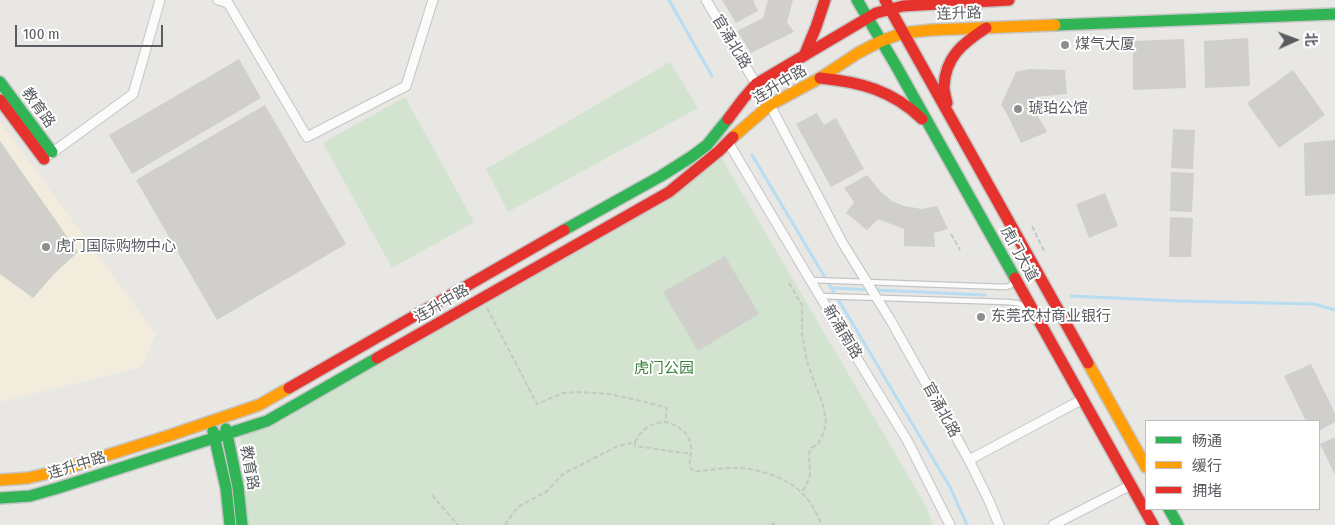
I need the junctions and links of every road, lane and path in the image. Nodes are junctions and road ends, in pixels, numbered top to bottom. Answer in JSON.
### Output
{"nodes":[{"id":1,"x":160,"y":0,"type":"edge"},
{"id":2,"x":218,"y":0,"type":"edge"},
{"id":3,"x":433,"y":0,"type":"edge"},
{"id":4,"x":706,"y":0,"type":"edge"},
{"id":5,"x":825,"y":0,"type":"edge"},
{"id":6,"x":857,"y":0,"type":"edge"},
{"id":7,"x":1009,"y":0,"type":"edge"},
{"id":8,"x":887,"y":4,"type":"edge"},
{"id":9,"x":1335,"y":14,"type":"edge"},
{"id":10,"x":867,"y":18,"type":"junction"},
{"id":11,"x":986,"y":28,"type":"junction"},
{"id":12,"x":845,"y":32,"type":"joint"},
{"id":13,"x":904,"y":33,"type":"junction"},
{"id":14,"x":881,"y":40,"type":"junction"},
{"id":15,"x":858,"y":53,"type":"joint"},
{"id":16,"x":804,"y":56,"type":"junction"},
{"id":17,"x":820,"y":78,"type":"junction"},
{"id":18,"x":0,"y":82,"type":"edge"},
{"id":19,"x":756,"y":84,"type":"junction"},
{"id":20,"x":0,"y":100,"type":"edge"},
{"id":21,"x":770,"y":105,"type":"junction"},
{"id":22,"x":948,"y":113,"type":"junction"},
{"id":23,"x":933,"y":130,"type":"junction"},
{"id":24,"x":728,"y":142,"type":"junction"},
{"id":25,"x":48,"y":156,"type":"junction"},
{"id":26,"x":1032,"y":226,"type":"dead end"},
{"id":27,"x":951,"y":234,"type":"dead end"},
{"id":28,"x":960,"y":250,"type":"dead end"},
{"id":29,"x":1046,"y":253,"type":"dead end"},
{"id":30,"x":1014,"y":275,"type":"junction"},
{"id":31,"x":815,"y":280,"type":"junction"},
{"id":32,"x":867,"y":282,"type":"junction"},
{"id":33,"x":789,"y":283,"type":"dead end"},
{"id":34,"x":824,"y":296,"type":"junction"},
{"id":35,"x":877,"y":297,"type":"junction"},
{"id":36,"x":487,"y":308,"type":"dead end"},
{"id":37,"x":1035,"y":313,"type":"junction"},
{"id":38,"x":1083,"y":399,"type":"junction"},
{"id":39,"x":223,"y":417,"type":"junction"},
{"id":40,"x":210,"y":422,"type":"junction"},
{"id":41,"x":665,"y":422,"type":"junction"},
{"id":42,"x":228,"y":434,"type":"junction"},
{"id":43,"x":214,"y":438,"type":"junction"},
{"id":44,"x":635,"y":442,"type":"junction"},
{"id":45,"x":692,"y":454,"type":"junction"},
{"id":46,"x":969,"y":460,"type":"junction"},
{"id":47,"x":1145,"y":466,"type":"edge"},
{"id":48,"x":0,"y":480,"type":"edge"},
{"id":49,"x":1131,"y":485,"type":"junction"},
{"id":50,"x":801,"y":492,"type":"junction"},
{"id":51,"x":432,"y":495,"type":"dead end"},
{"id":52,"x":0,"y":498,"type":"edge"},
{"id":53,"x":1170,"y":510,"type":"edge"},
{"id":54,"x":230,"y":525,"type":"edge"},
{"id":55,"x":242,"y":525,"type":"edge"},
{"id":56,"x":458,"y":525,"type":"edge"},
{"id":57,"x":504,"y":525,"type":"edge"},
{"id":58,"x":772,"y":525,"type":"edge"},
{"id":59,"x":775,"y":525,"type":"edge"},
{"id":60,"x":822,"y":525,"type":"edge"},
{"id":61,"x":950,"y":525,"type":"edge"},
{"id":62,"x":999,"y":525,"type":"edge"},
{"id":63,"x":1054,"y":525,"type":"edge"},
{"id":64,"x":1153,"y":525,"type":"edge"},
{"id":65,"x":1178,"y":525,"type":"edge"}],
"edges":[{"from":1,"to":25,"type":"street"},
{"from":2,"to":3,"type":"street"},
{"from":4,"to":19,"type":"street","name":"官涌北路"},
{"from":5,"to":16,"type":"main road"},
{"from":6,"to":10,"type":"main road","name":"虎门大道"},
{"from":7,"to":8,"type":"main road","name":"连升路"},
{"from":8,"to":10,"type":"main road","name":"连升路"},
{"from":8,"to":13,"type":"main road","name":"虎门大道"},
{"from":9,"to":11,"type":"main road","name":"连升路"},
{"from":10,"to":12,"type":"main road","name":"连升路"},
{"from":10,"to":14,"type":"main road","name":"虎门大道"},
{"from":11,"to":13,"type":"main road","name":"连升路"},
{"from":11,"to":22,"type":"main road"},
{"from":12,"to":16,"type":"main road","name":"连升中路"},
{"from":13,"to":14,"type":"main road","name":"连升路"},
{"from":13,"to":22,"type":"main road","name":"虎门大道"},
{"from":14,"to":15,"type":"main road","name":"连升路"},
{"from":14,"to":23,"type":"main road","name":"虎门大道"},
{"from":15,"to":17,"type":"main road","name":"连升中路"},
{"from":16,"to":19,"type":"main road","name":"连升中路"},
{"from":17,"to":21,"type":"main road","name":"连升中路"},
{"from":17,"to":23,"type":"main road"},
{"from":18,"to":25,"type":"main road","name":"教育路"},
{"from":19,"to":39,"type":"main road","name":"连升中路"},
{"from":20,"to":25,"type":"main road","name":"教育路"},
{"from":21,"to":24,"type":"main road","name":"连升中路"},
{"from":21,"to":32,"type":"street"},
{"from":22,"to":47,"type":"main road","name":"虎门大道"},
{"from":23,"to":30,"type":"main road","name":"虎门大道"},
{"from":24,"to":31,"type":"street","name":"新涌南路"},
{"from":24,"to":42,"type":"main road","name":"连升中路"},
{"from":26,"to":29,"type":"path"},
{"from":27,"to":28,"type":"path"},
{"from":30,"to":32,"type":"lane"},
{"from":30,"to":37,"type":"main road","name":"虎门大道"},
{"from":31,"to":32,"type":"lane"},
{"from":31,"to":34,"type":"street","name":"新涌南路"},
{"from":32,"to":35,"type":"street","name":"官涌北路"},
{"from":33,"to":50,"type":"path"},
{"from":34,"to":35,"type":"lane"},
{"from":34,"to":61,"type":"street","name":"新涌南路"},
{"from":35,"to":37,"type":"lane"},
{"from":35,"to":46,"type":"street","name":"官涌北路"},
{"from":36,"to":41,"type":"path"},
{"from":37,"to":38,"type":"main road","name":"虎门大道"},
{"from":38,"to":46,"type":"street"},
{"from":38,"to":49,"type":"main road","name":"虎门大道"},
{"from":39,"to":40,"type":"main road","name":"连升中路"},
{"from":39,"to":42,"type":"main road","name":"教育路"},
{"from":40,"to":43,"type":"main road","name":"教育路"},
{"from":40,"to":48,"type":"main road","name":"连升中路"},
{"from":41,"to":44,"type":"path"},
{"from":41,"to":45,"type":"path"},
{"from":42,"to":43,"type":"main road","name":"连升中路"},
{"from":42,"to":55,"type":"main road","name":"教育路"},
{"from":43,"to":52,"type":"main road","name":"连升中路"},
{"from":43,"to":54,"type":"main road","name":"教育路"},
{"from":44,"to":45,"type":"path"},
{"from":44,"to":57,"type":"path"},
{"from":45,"to":50,"type":"path"},
{"from":46,"to":62,"type":"street","name":"官涌北路"},
{"from":49,"to":63,"type":"street"},
{"from":49,"to":64,"type":"main road","name":"虎门大道"},
{"from":50,"to":60,"type":"path"},
{"from":51,"to":56,"type":"path"},
{"from":53,"to":65,"type":"main road"},
{"from":58,"to":59,"type":"path"}]}
